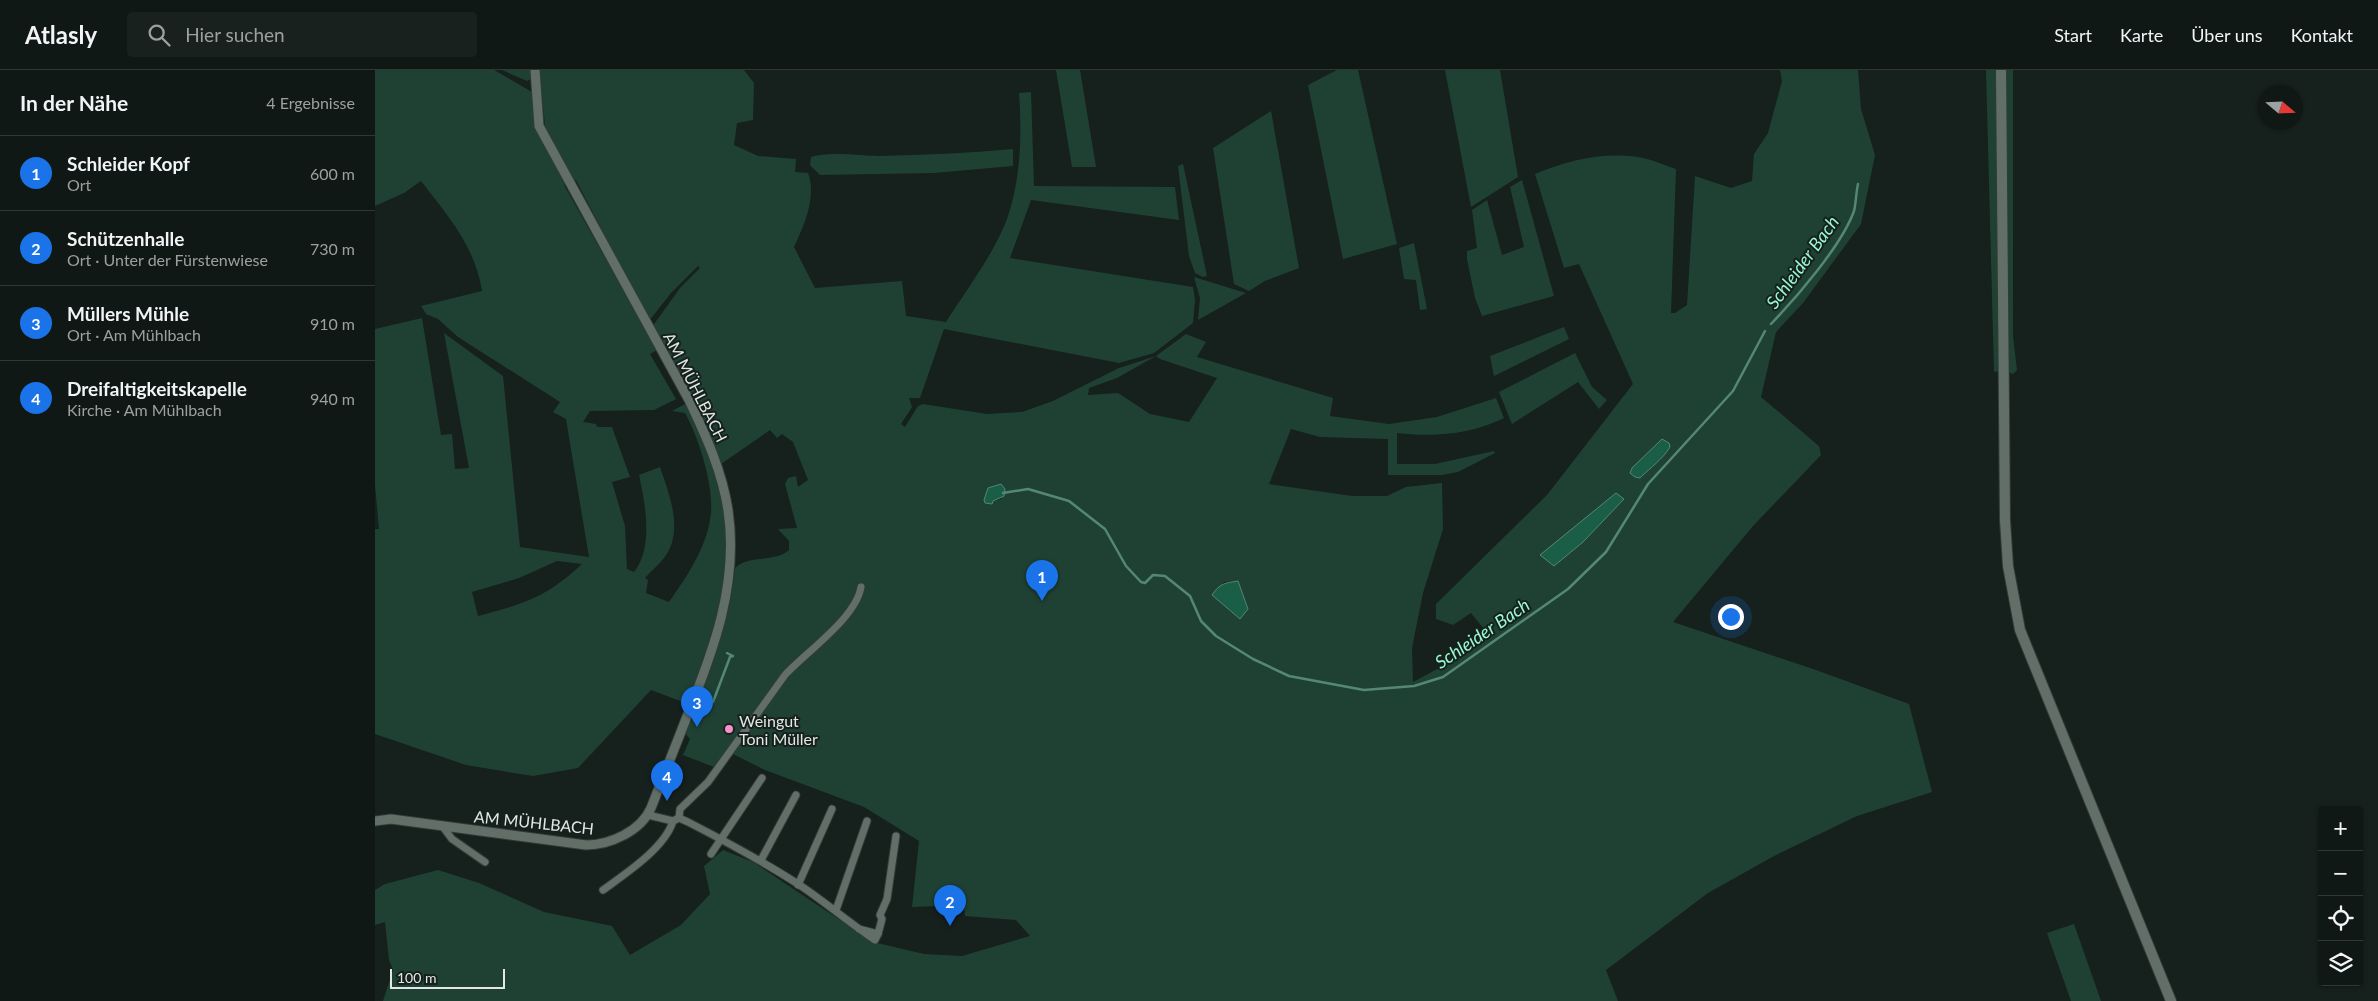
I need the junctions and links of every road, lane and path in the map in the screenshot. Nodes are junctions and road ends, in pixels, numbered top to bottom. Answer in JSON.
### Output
{"nodes":[{"id":1,"x":535,"y":70,"type":"edge"},
{"id":2,"x":2001,"y":70,"type":"edge"},
{"id":3,"x":861,"y":587,"type":"dead end"},
{"id":4,"x":762,"y":778,"type":"dead end"},
{"id":5,"x":796,"y":795,"type":"dead end"},
{"id":6,"x":832,"y":808,"type":"dead end"},
{"id":7,"x":648,"y":815,"type":"junction"},
{"id":8,"x":676,"y":820,"type":"junction"},
{"id":9,"x":375,"y":821,"type":"edge"},
{"id":10,"x":867,"y":821,"type":"dead end"},
{"id":11,"x":443,"y":827,"type":"junction"},
{"id":12,"x":896,"y":836,"type":"dead end"},
{"id":13,"x":721,"y":839,"type":"junction"},
{"id":14,"x":711,"y":854,"type":"dead end"},
{"id":15,"x":761,"y":860,"type":"junction"},
{"id":16,"x":485,"y":862,"type":"dead end"},
{"id":17,"x":799,"y":884,"type":"junction"},
{"id":18,"x":603,"y":890,"type":"dead end"},
{"id":19,"x":836,"y":910,"type":"junction"},
{"id":20,"x":2171,"y":1001,"type":"edge"}],
"edges":[{"from":1,"to":7,"type":"street","name":"AM MÜHLBACH"},
{"from":2,"to":20,"type":"main road"},
{"from":3,"to":8,"type":"street"},
{"from":4,"to":13,"type":"street"},
{"from":5,"to":15,"type":"street"},
{"from":6,"to":17,"type":"street"},
{"from":7,"to":8,"type":"street"},
{"from":7,"to":11,"type":"street","name":"AM MÜHLBACH"},
{"from":8,"to":13,"type":"street"},
{"from":8,"to":18,"type":"street"},
{"from":9,"to":11,"type":"street","name":"AM MÜHLBACH"},
{"from":10,"to":19,"type":"street"},
{"from":11,"to":16,"type":"street","name":"AM MÜHLBACH"},
{"from":12,"to":19,"type":"street"},
{"from":13,"to":14,"type":"street"},
{"from":13,"to":15,"type":"street"},
{"from":15,"to":17,"type":"street"},
{"from":17,"to":19,"type":"street"}]}
